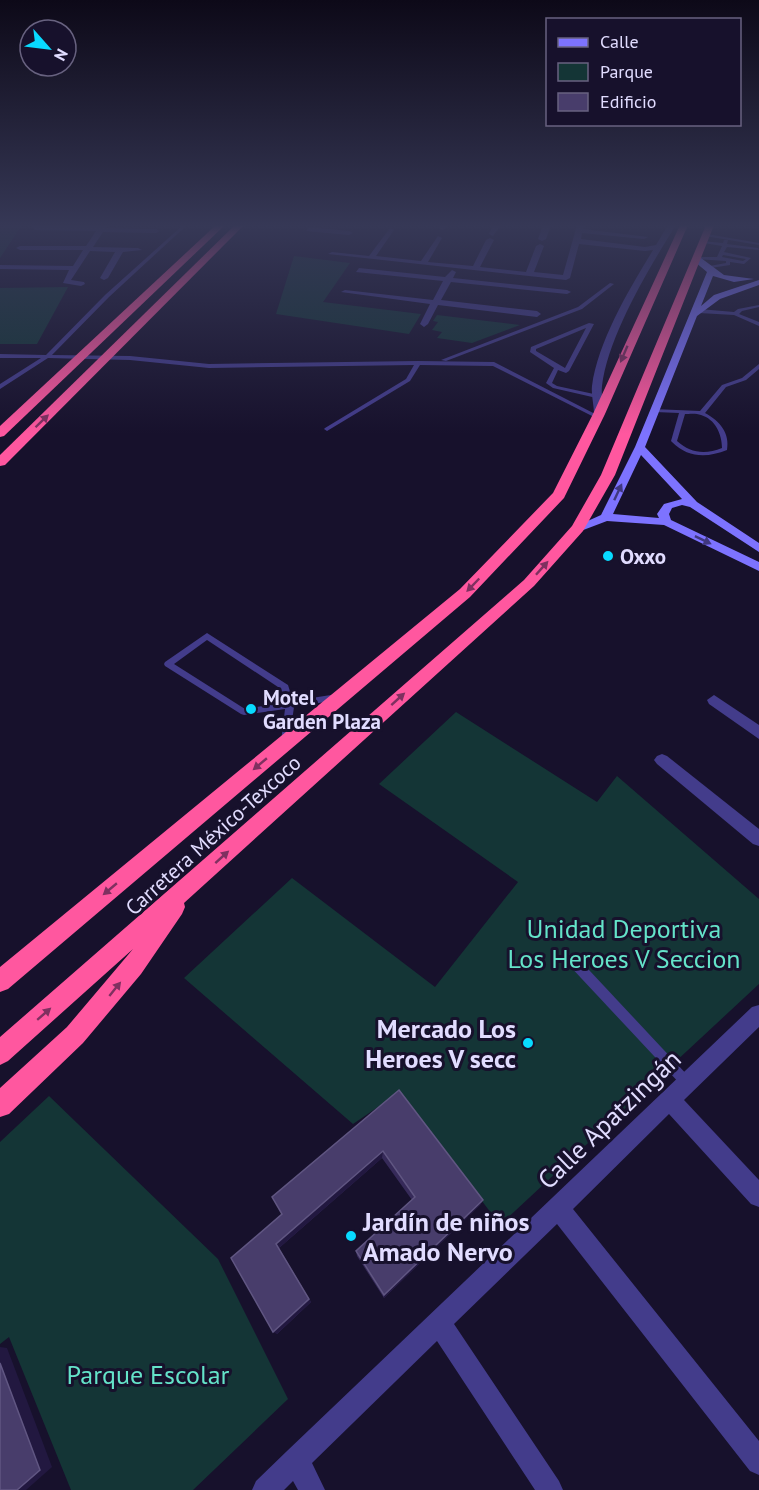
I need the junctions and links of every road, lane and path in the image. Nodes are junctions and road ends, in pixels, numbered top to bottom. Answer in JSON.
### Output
{"nodes":[{"id":1,"x":109,"y":295,"type":"edge"},
{"id":2,"x":147,"y":295,"type":"edge"},
{"id":3,"x":170,"y":295,"type":"edge"},
{"id":4,"x":368,"y":295,"type":"edge"},
{"id":5,"x":440,"y":295,"type":"edge"},
{"id":6,"x":598,"y":295,"type":"edge"},
{"id":7,"x":635,"y":295,"type":"edge"},
{"id":8,"x":651,"y":295,"type":"edge"},
{"id":9,"x":686,"y":295,"type":"edge"},
{"id":10,"x":696,"y":295,"type":"edge"},
{"id":11,"x":725,"y":295,"type":"edge"},
{"id":12,"x":436,"y":302,"type":"junction"},
{"id":13,"x":759,"y":306,"type":"edge"},
{"id":14,"x":699,"y":311,"type":"junction"},
{"id":15,"x":537,"y":314,"type":"dead end"},
{"id":16,"x":735,"y":314,"type":"junction"},
{"id":17,"x":690,"y":321,"type":"junction"},
{"id":18,"x":424,"y":324,"type":"dead end"},
{"id":19,"x":759,"y":324,"type":"edge"},
{"id":20,"x":0,"y":356,"type":"edge"},
{"id":21,"x":439,"y":362,"type":"junction"},
{"id":22,"x":418,"y":363,"type":"junction"},
{"id":23,"x":759,"y":366,"type":"edge"},
{"id":24,"x":557,"y":367,"type":"junction"},
{"id":25,"x":0,"y":387,"type":"edge"},
{"id":26,"x":602,"y":397,"type":"junction"},
{"id":27,"x":655,"y":410,"type":"junction"},
{"id":28,"x":682,"y":413,"type":"junction"},
{"id":29,"x":702,"y":413,"type":"junction"},
{"id":30,"x":599,"y":415,"type":"junction"},
{"id":31,"x":327,"y":429,"type":"dead end"},
{"id":32,"x":0,"y":433,"type":"edge"},
{"id":33,"x":640,"y":447,"type":"junction"},
{"id":34,"x":0,"y":462,"type":"edge"},
{"id":35,"x":693,"y":504,"type":"junction"},
{"id":36,"x":606,"y":517,"type":"junction"},
{"id":37,"x":666,"y":522,"type":"junction"},
{"id":38,"x":578,"y":528,"type":"junction"},
{"id":39,"x":759,"y":548,"type":"edge"},
{"id":40,"x":759,"y":567,"type":"edge"},
{"id":41,"x":342,"y":696,"type":"junction"},
{"id":42,"x":714,"y":700,"type":"dead end"},
{"id":43,"x":290,"y":705,"type":"junction"},
{"id":44,"x":759,"y":733,"type":"edge"},
{"id":45,"x":284,"y":744,"type":"junction"},
{"id":46,"x":662,"y":760,"type":"dead end"},
{"id":47,"x":759,"y":839,"type":"edge"},
{"id":48,"x":189,"y":886,"type":"junction"},
{"id":49,"x":571,"y":959,"type":"dead end"},
{"id":50,"x":0,"y":981,"type":"edge"},
{"id":51,"x":759,"y":1014,"type":"edge"},
{"id":52,"x":0,"y":1053,"type":"edge"},
{"id":53,"x":687,"y":1083,"type":"junction"},
{"id":54,"x":670,"y":1100,"type":"junction"},
{"id":55,"x":0,"y":1106,"type":"edge"},
{"id":56,"x":759,"y":1196,"type":"edge"},
{"id":57,"x":558,"y":1208,"type":"junction"},
{"id":58,"x":439,"y":1322,"type":"junction"},
{"id":59,"x":296,"y":1460,"type":"junction"},
{"id":60,"x":759,"y":1462,"type":"edge"},
{"id":61,"x":265,"y":1490,"type":"edge"},
{"id":62,"x":312,"y":1490,"type":"edge"},
{"id":63,"x":550,"y":1490,"type":"edge"}],
"edges":[{"from":1,"to":25,"type":"lane"},
{"from":2,"to":32,"type":"highway"},
{"from":34,"to":3,"type":"highway","one_way":true},
{"from":4,"to":12,"type":"street"},
{"from":5,"to":12,"type":"street"},
{"from":6,"to":21,"type":"lane"},
{"from":7,"to":26,"type":"street"},
{"from":8,"to":26,"type":"highway","name":"Carretera México-Texcoco","one_way":true},
{"from":9,"to":38,"type":"highway","name":"Carretera México-Texcoco"},
{"from":10,"to":17,"type":"street"},
{"from":11,"to":14,"type":"street"},
{"from":12,"to":15,"type":"street"},
{"from":12,"to":18,"type":"street"},
{"from":13,"to":16,"type":"lane"},
{"from":14,"to":16,"type":"lane"},
{"from":14,"to":17,"type":"street"},
{"from":16,"to":19,"type":"lane"},
{"from":17,"to":27,"type":"street"},
{"from":20,"to":22,"type":"lane"},
{"from":21,"to":22,"type":"lane"},
{"from":21,"to":30,"type":"lane"},
{"from":22,"to":31,"type":"lane"},
{"from":23,"to":29,"type":"lane"},
{"from":24,"to":24,"type":"lane"},
{"from":24,"to":26,"type":"lane"},
{"from":26,"to":30,"type":"highway","name":"Carretera México-Texcoco"},
{"from":27,"to":28,"type":"lane"},
{"from":27,"to":33,"type":"street"},
{"from":28,"to":29,"type":"lane"},
{"from":28,"to":29,"type":"lane"},
{"from":30,"to":41,"type":"highway","name":"Carretera México-Texcoco","one_way":true},
{"from":33,"to":35,"type":"street"},
{"from":36,"to":33,"type":"street","one_way":true},
{"from":35,"to":37,"type":"street"},
{"from":35,"to":39,"type":"street"},
{"from":36,"to":37,"type":"street"},
{"from":36,"to":38,"type":"street"},
{"from":37,"to":40,"type":"street","one_way":true},
{"from":48,"to":38,"type":"highway","name":"Carretera México-Texcoco","one_way":true},
{"from":41,"to":43,"type":"lane"},
{"from":41,"to":45,"type":"highway","name":"Carretera México-Texcoco"},
{"from":42,"to":44,"type":"street"},
{"from":43,"to":43,"type":"lane"},
{"from":43,"to":45,"type":"lane"},
{"from":45,"to":50,"type":"highway","name":"Carretera México-Texcoco","one_way":true},
{"from":46,"to":47,"type":"street"},
{"from":52,"to":48,"type":"highway","name":"Carretera México-Texcoco","one_way":true},
{"from":55,"to":48,"type":"highway","one_way":true},
{"from":49,"to":53,"type":"lane"},
{"from":51,"to":53,"type":"street","name":"Calle Apatzingán"},
{"from":53,"to":54,"type":"street","name":"Calle Apatzingán"},
{"from":54,"to":56,"type":"street"},
{"from":54,"to":57,"type":"street","name":"Calle Apatzingán"},
{"from":57,"to":58,"type":"street","name":"Calle Apatzingán"},
{"from":57,"to":60,"type":"street"},
{"from":58,"to":59,"type":"street","name":"Calle Apatzingán"},
{"from":58,"to":63,"type":"street"},
{"from":59,"to":61,"type":"street","name":"Calle Apatzingán"},
{"from":59,"to":62,"type":"street"}]}
